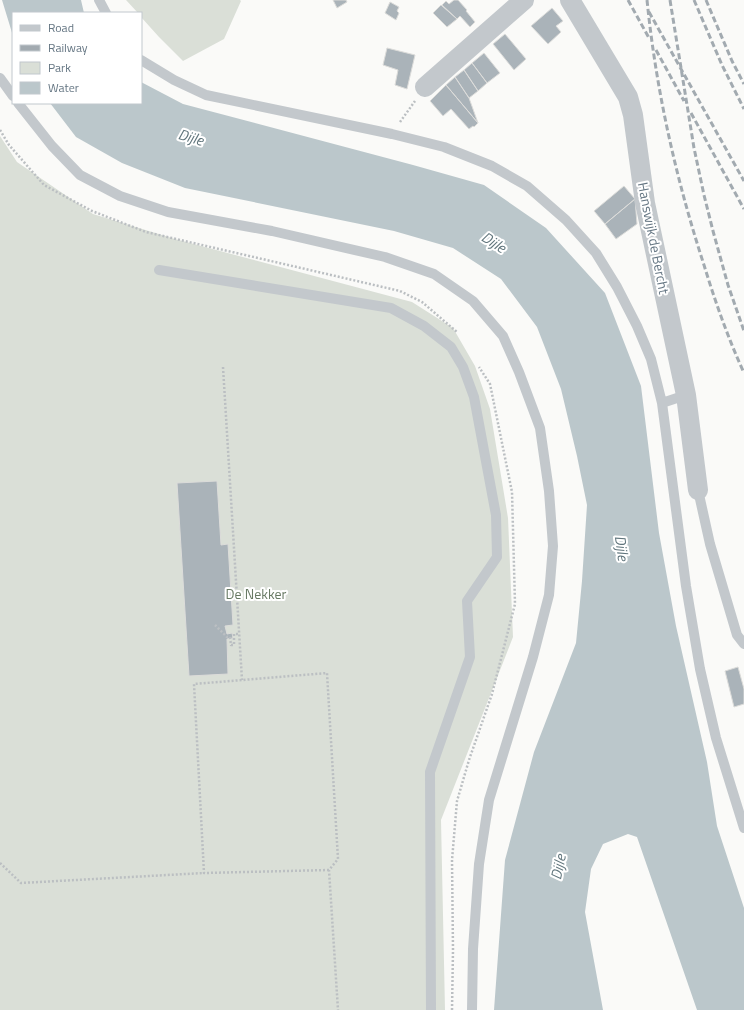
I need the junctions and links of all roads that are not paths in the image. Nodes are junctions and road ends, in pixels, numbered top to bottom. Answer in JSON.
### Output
{"nodes":[{"id":1,"x":99,"y":0,"type":"edge"},
{"id":2,"x":524,"y":0,"type":"edge"},
{"id":3,"x":570,"y":0,"type":"edge"},
{"id":4,"x":105,"y":12,"type":"edge"},
{"id":5,"x":142,"y":61,"type":"edge"},
{"id":6,"x":0,"y":78,"type":"edge"},
{"id":7,"x":425,"y":87,"type":"road end"},
{"id":8,"x":12,"y":95,"type":"edge"},
{"id":9,"x":19,"y":104,"type":"edge"},
{"id":10,"x":159,"y":270,"type":"dead end"},
{"id":11,"x":686,"y":395,"type":"junction"},
{"id":12,"x":662,"y":403,"type":"junction"},
{"id":13,"x":698,"y":490,"type":"joint"},
{"id":14,"x":740,"y":634,"type":"edge"},
{"id":15,"x":744,"y":644,"type":"edge"},
{"id":16,"x":744,"y":828,"type":"edge"},
{"id":17,"x":431,"y":1010,"type":"edge"},
{"id":18,"x":472,"y":1010,"type":"edge"}],
"edges":[{"from":1,"to":4,"type":"lane"},
{"from":2,"to":7,"type":"street"},
{"from":3,"to":11,"type":"street","name":"Hanswijk de Bercht"},
{"from":5,"to":12,"type":"lane"},
{"from":6,"to":8,"type":"lane"},
{"from":9,"to":18,"type":"lane"},
{"from":10,"to":17,"type":"lane"},
{"from":11,"to":12,"type":"lane"},
{"from":11,"to":13,"type":"street","name":"Hanswijk de Bercht"},
{"from":12,"to":16,"type":"lane"},
{"from":13,"to":14,"type":"lane"},
{"from":14,"to":15,"type":"lane"}]}
